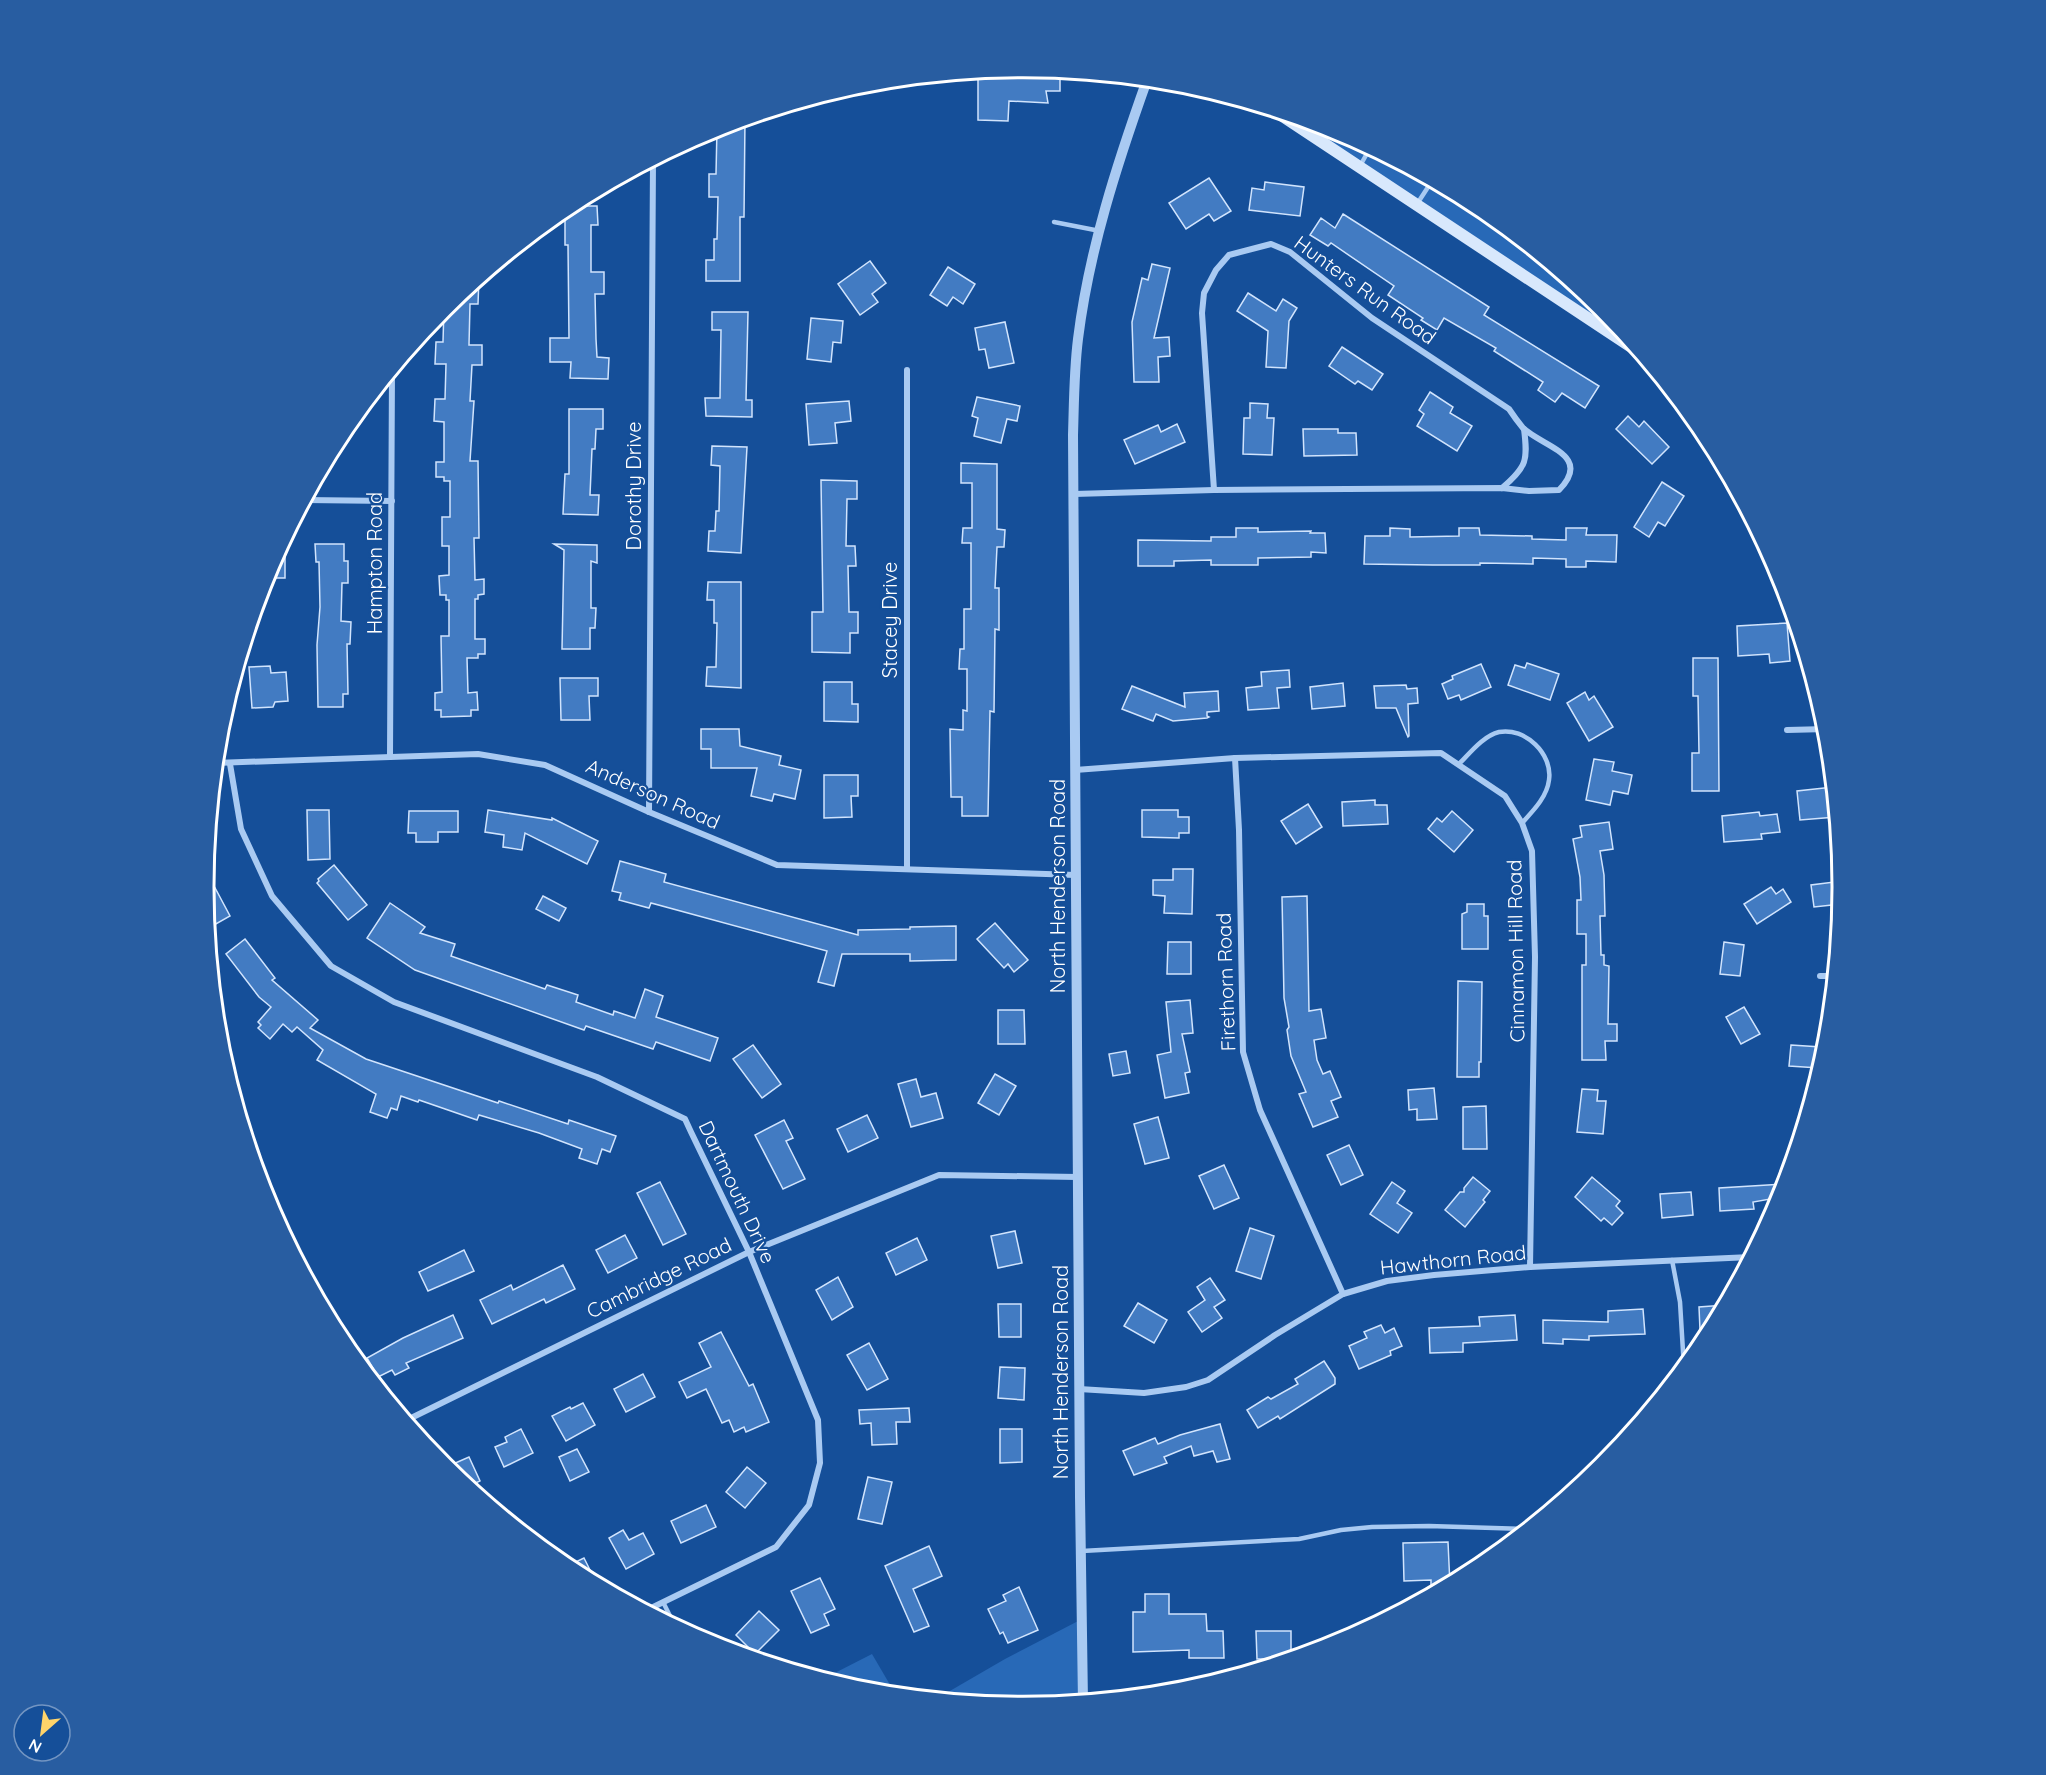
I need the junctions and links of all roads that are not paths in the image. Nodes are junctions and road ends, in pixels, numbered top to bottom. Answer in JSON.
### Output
{"nodes":[{"id":1,"x":1144,"y":88,"type":"edge"},
{"id":2,"x":1299,"y":127,"type":"edge"},
{"id":3,"x":1366,"y":155,"type":"edge"},
{"id":4,"x":1359,"y":167,"type":"junction"},
{"id":5,"x":652,"y":168,"type":"edge"},
{"id":6,"x":1428,"y":186,"type":"edge"},
{"id":7,"x":1416,"y":205,"type":"junction"},
{"id":8,"x":1054,"y":222,"type":"dead end"},
{"id":9,"x":1100,"y":231,"type":"junction"},
{"id":10,"x":1600,"y":320,"type":"edge"},
{"id":11,"x":907,"y":370,"type":"dead end"},
{"id":12,"x":392,"y":381,"type":"edge"},
{"id":13,"x":1524,"y":429,"type":"junction"},
{"id":14,"x":1502,"y":488,"type":"junction"},
{"id":15,"x":1214,"y":490,"type":"junction"},
{"id":16,"x":1074,"y":494,"type":"junction"},
{"id":17,"x":313,"y":500,"type":"edge"},
{"id":18,"x":392,"y":501,"type":"junction"},
{"id":19,"x":1817,"y":729,"type":"edge"},
{"id":20,"x":1787,"y":730,"type":"dead end"},
{"id":21,"x":390,"y":758,"type":"junction"},
{"id":22,"x":1235,"y":758,"type":"junction"},
{"id":23,"x":223,"y":764,"type":"edge"},
{"id":24,"x":230,"y":764,"type":"junction"},
{"id":25,"x":1459,"y":764,"type":"junction"},
{"id":26,"x":1075,"y":770,"type":"junction"},
{"id":27,"x":649,"y":812,"type":"junction"},
{"id":28,"x":1522,"y":823,"type":"junction"},
{"id":29,"x":906,"y":869,"type":"junction"},
{"id":30,"x":1076,"y":875,"type":"junction"},
{"id":31,"x":1820,"y":976,"type":"dead end"},
{"id":32,"x":1828,"y":976,"type":"edge"},
{"id":33,"x":1078,"y":1177,"type":"junction"},
{"id":34,"x":749,"y":1252,"type":"junction"},
{"id":35,"x":1743,"y":1257,"type":"edge"},
{"id":36,"x":1672,"y":1260,"type":"junction"},
{"id":37,"x":1530,"y":1267,"type":"junction"},
{"id":38,"x":1343,"y":1294,"type":"junction"},
{"id":39,"x":1683,"y":1355,"type":"edge"},
{"id":40,"x":1079,"y":1389,"type":"junction"},
{"id":41,"x":411,"y":1418,"type":"edge"},
{"id":42,"x":1518,"y":1529,"type":"edge"},
{"id":43,"x":1081,"y":1551,"type":"junction"},
{"id":44,"x":663,"y":1602,"type":"junction"},
{"id":45,"x":652,"y":1607,"type":"edge"},
{"id":46,"x":670,"y":1616,"type":"edge"},
{"id":47,"x":1083,"y":1694,"type":"edge"}],
"edges":[{"from":1,"to":9,"type":"street","name":"North Henderson Road"},
{"from":2,"to":4,"type":"main road"},
{"from":3,"to":4,"type":"lane"},
{"from":4,"to":7,"type":"main road"},
{"from":5,"to":27,"type":"street","name":"Dorothy Drive"},
{"from":6,"to":7,"type":"lane"},
{"from":7,"to":10,"type":"main road"},
{"from":8,"to":9,"type":"lane"},
{"from":9,"to":16,"type":"street","name":"North Henderson Road"},
{"from":11,"to":29,"type":"street","name":"Stacey Drive"},
{"from":12,"to":18,"type":"street","name":"Hampton Road"},
{"from":13,"to":14,"type":"street"},
{"from":13,"to":14,"type":"street","name":"Hunters Run Road"},
{"from":13,"to":15,"type":"street","name":"Hunters Run Road"},
{"from":14,"to":15,"type":"street","name":"Hunters Run Road"},
{"from":15,"to":16,"type":"street","name":"Hunters Run Road"},
{"from":16,"to":26,"type":"street","name":"North Henderson Road"},
{"from":17,"to":18,"type":"street"},
{"from":18,"to":21,"type":"street","name":"Hampton Road"},
{"from":19,"to":20,"type":"street"},
{"from":21,"to":24,"type":"street","name":"Anderson Road"},
{"from":21,"to":27,"type":"street","name":"Anderson Road"},
{"from":22,"to":25,"type":"street","name":"Cinnamon Hill Road"},
{"from":22,"to":26,"type":"street","name":"Cinnamon Hill Road"},
{"from":22,"to":38,"type":"street","name":"Firethorn Road"},
{"from":23,"to":24,"type":"street","name":"Anderson Road"},
{"from":24,"to":34,"type":"street","name":"Dartmouth Drive"},
{"from":25,"to":28,"type":"street","name":"Cinnamon Hill Road"},
{"from":25,"to":28,"type":"lane"},
{"from":26,"to":30,"type":"street","name":"North Henderson Road"},
{"from":27,"to":29,"type":"street","name":"Anderson Road"},
{"from":28,"to":37,"type":"street","name":"Cinnamon Hill Road"},
{"from":29,"to":30,"type":"street","name":"Anderson Road"},
{"from":30,"to":33,"type":"street","name":"North Henderson Road"},
{"from":31,"to":32,"type":"street"},
{"from":33,"to":34,"type":"street","name":"Cambridge Road"},
{"from":33,"to":40,"type":"street","name":"North Henderson Road"},
{"from":34,"to":41,"type":"street","name":"Cambridge Road"},
{"from":34,"to":44,"type":"street","name":"Dartmouth Drive"},
{"from":35,"to":36,"type":"street","name":"Hawthorn Road"},
{"from":36,"to":37,"type":"street","name":"Hawthorn Road"},
{"from":36,"to":39,"type":"lane"},
{"from":37,"to":38,"type":"street","name":"Hawthorn Road"},
{"from":38,"to":40,"type":"street","name":"Hawthorn Road"},
{"from":40,"to":43,"type":"street","name":"North Henderson Road"},
{"from":42,"to":43,"type":"lane"},
{"from":43,"to":47,"type":"street","name":"North Henderson Road"},
{"from":44,"to":45,"type":"street","name":"Dartmouth Drive"},
{"from":44,"to":46,"type":"lane"}]}
